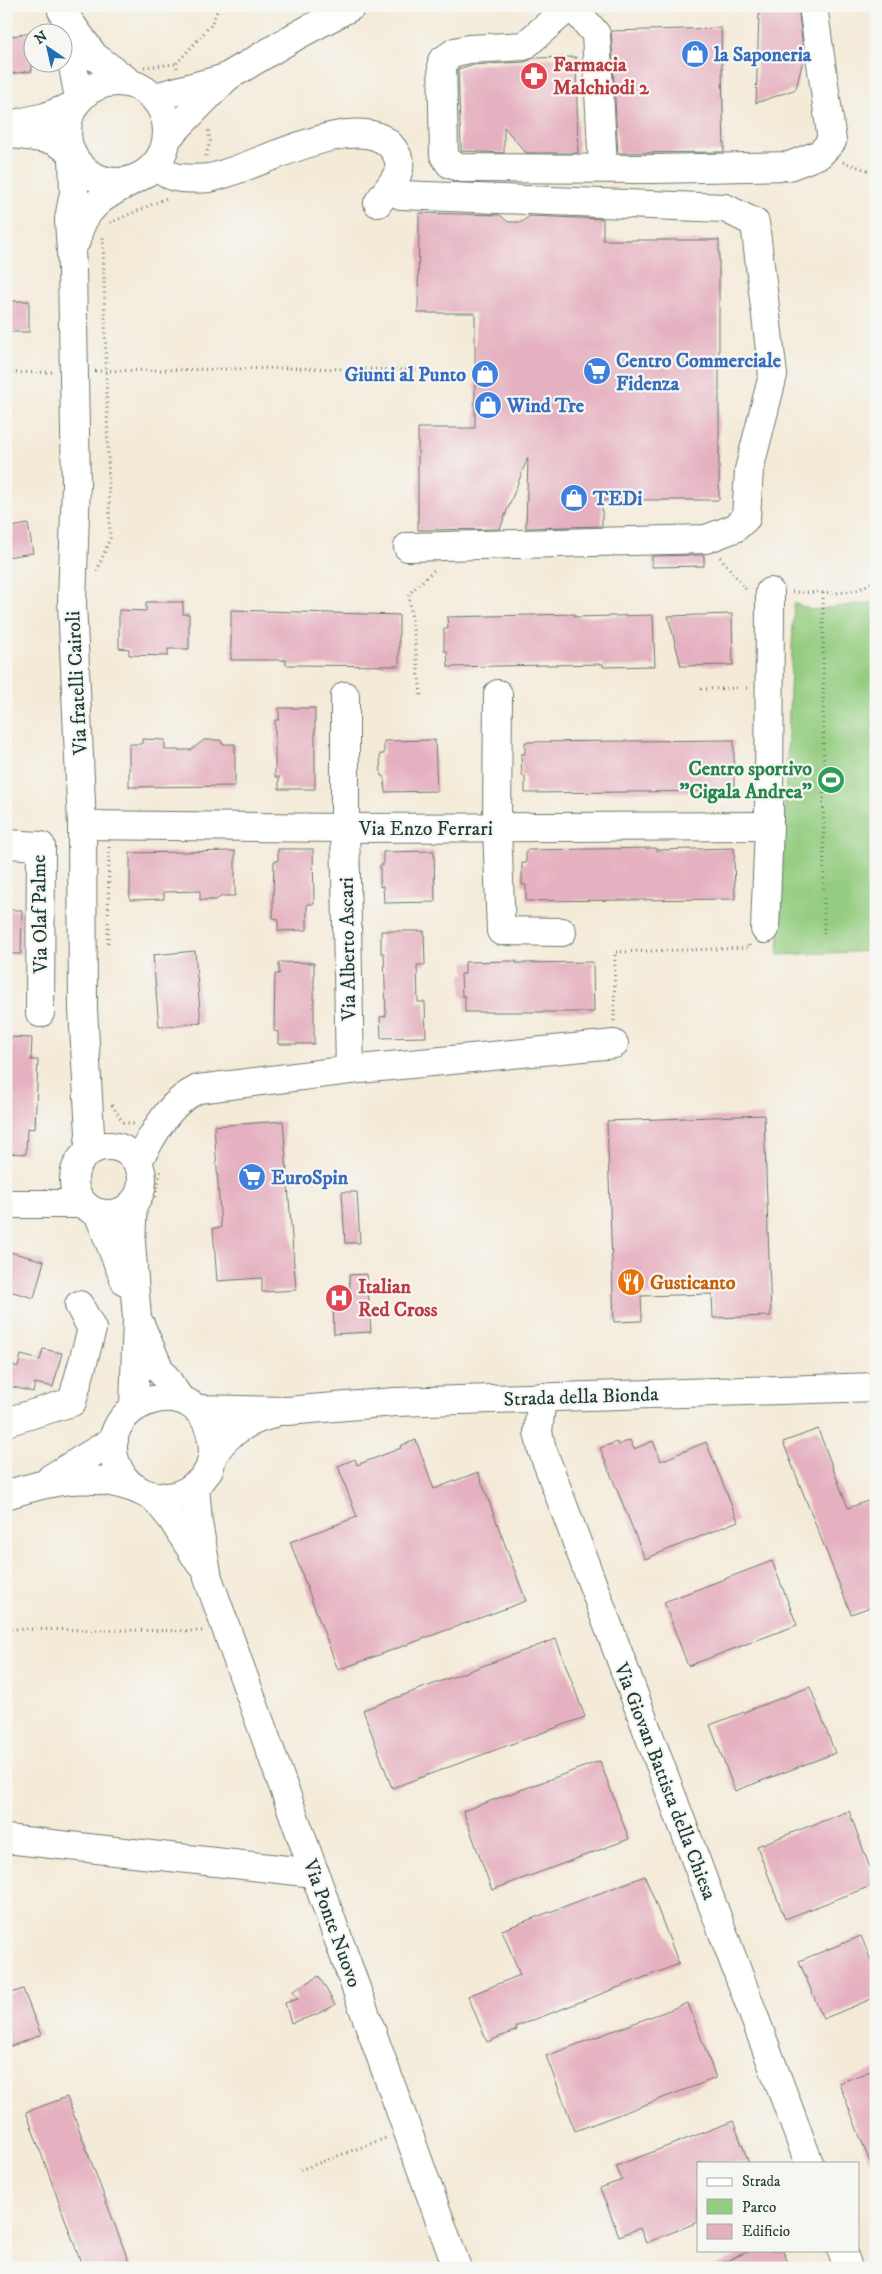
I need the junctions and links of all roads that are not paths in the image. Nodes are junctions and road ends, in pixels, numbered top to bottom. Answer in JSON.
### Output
{"nodes":[{"id":1,"x":352,"y":6,"type":"edge"},
{"id":2,"x":571,"y":6,"type":"edge"},
{"id":3,"x":813,"y":6,"type":"edge"},
{"id":4,"x":62,"y":9,"type":"edge"},
{"id":5,"x":129,"y":82,"type":"junction"},
{"id":6,"x":155,"y":97,"type":"junction"},
{"id":7,"x":192,"y":98,"type":"junction"},
{"id":8,"x":76,"y":102,"type":"junction"},
{"id":9,"x":6,"y":126,"type":"edge"},
{"id":10,"x":6,"y":133,"type":"edge"},
{"id":11,"x":167,"y":138,"type":"junction"},
{"id":12,"x":71,"y":154,"type":"junction"},
{"id":13,"x":603,"y":168,"type":"junction"},
{"id":14,"x":148,"y":171,"type":"junction"},
{"id":15,"x":72,"y":268,"type":"junction"},
{"id":16,"x":408,"y":547,"type":"dead end"},
{"id":17,"x":759,"y":592,"type":"road end"},
{"id":18,"x":498,"y":694,"type":"dead end"},
{"id":19,"x":345,"y":696,"type":"dead end"},
{"id":20,"x":82,"y":825,"type":"junction"},
{"id":21,"x":769,"y":826,"type":"junction"},
{"id":22,"x":345,"y":828,"type":"junction"},
{"id":23,"x":497,"y":828,"type":"junction"},
{"id":24,"x":6,"y":844,"type":"edge"},
{"id":25,"x":562,"y":932,"type":"dead end"},
{"id":26,"x":757,"y":935,"type":"road end"},
{"id":27,"x":40,"y":1014,"type":"dead end"},
{"id":28,"x":614,"y":1044,"type":"road end"},
{"id":29,"x":350,"y":1070,"type":"junction"},
{"id":30,"x":98,"y":1099,"type":"junction"},
{"id":31,"x":133,"y":1155,"type":"junction"},
{"id":32,"x":81,"y":1161,"type":"junction"},
{"id":33,"x":144,"y":1201,"type":"junction"},
{"id":34,"x":12,"y":1204,"type":"edge"},
{"id":35,"x":91,"y":1208,"type":"junction"},
{"id":36,"x":78,"y":1305,"type":"dead end"},
{"id":37,"x":136,"y":1313,"type":"junction"},
{"id":38,"x":876,"y":1387,"type":"edge"},
{"id":39,"x":542,"y":1397,"type":"junction"},
{"id":40,"x":188,"y":1404,"type":"junction"},
{"id":41,"x":134,"y":1406,"type":"junction"},
{"id":42,"x":287,"y":1411,"type":"junction"},
{"id":43,"x":6,"y":1422,"type":"edge"},
{"id":44,"x":114,"y":1440,"type":"junction"},
{"id":45,"x":213,"y":1455,"type":"junction"},
{"id":46,"x":36,"y":1485,"type":"junction"},
{"id":47,"x":195,"y":1486,"type":"junction"},
{"id":48,"x":145,"y":1492,"type":"junction"},
{"id":49,"x":6,"y":1495,"type":"edge"},
{"id":50,"x":208,"y":1578,"type":"junction"},
{"id":51,"x":6,"y":1839,"type":"edge"},
{"id":52,"x":315,"y":1873,"type":"junction"},
{"id":53,"x":809,"y":2162,"type":"edge"},
{"id":54,"x":843,"y":2252,"type":"edge"},
{"id":55,"x":457,"y":2268,"type":"edge"},
{"id":56,"x":848,"y":2268,"type":"edge"}],
"edges":[{"from":1,"to":7,"type":"street"},
{"from":2,"to":13,"type":"street"},
{"from":2,"to":13,"type":"street"},
{"from":3,"to":13,"type":"street"},
{"from":4,"to":5,"type":"street"},
{"from":4,"to":8,"type":"street"},
{"from":5,"to":6,"type":"street"},
{"from":5,"to":8,"type":"street"},
{"from":6,"to":7,"type":"street"},
{"from":6,"to":11,"type":"street"},
{"from":7,"to":11,"type":"street"},
{"from":8,"to":9,"type":"street"},
{"from":8,"to":12,"type":"street"},
{"from":10,"to":12,"type":"street"},
{"from":11,"to":14,"type":"street"},
{"from":12,"to":14,"type":"street"},
{"from":12,"to":15,"type":"street","name":"Via fratelli Cairoli"},
{"from":14,"to":15,"type":"street","name":"Via fratelli Cairoli"},
{"from":14,"to":16,"type":"street"},
{"from":15,"to":20,"type":"street","name":"Via fratelli Cairoli"},
{"from":17,"to":21,"type":"street"},
{"from":18,"to":23,"type":"street"},
{"from":19,"to":22,"type":"street","name":"Via Alberto Ascari"},
{"from":20,"to":22,"type":"street","name":"Via Enzo Ferrari"},
{"from":20,"to":30,"type":"street","name":"Via fratelli Cairoli"},
{"from":21,"to":23,"type":"street","name":"Via Enzo Ferrari"},
{"from":21,"to":26,"type":"street"},
{"from":22,"to":23,"type":"street","name":"Via Enzo Ferrari"},
{"from":22,"to":29,"type":"street","name":"Via Alberto Ascari"},
{"from":23,"to":25,"type":"street"},
{"from":24,"to":27,"type":"street","name":"Via Olaf Palme"},
{"from":28,"to":29,"type":"street"},
{"from":29,"to":31,"type":"street"},
{"from":30,"to":31,"type":"street","name":"Via fratelli Cairoli"},
{"from":30,"to":32,"type":"street","name":"Via fratelli Cairoli"},
{"from":31,"to":32,"type":"street"},
{"from":31,"to":33,"type":"street"},
{"from":32,"to":34,"type":"street"},
{"from":32,"to":35,"type":"street"},
{"from":33,"to":35,"type":"street"},
{"from":33,"to":37,"type":"street"},
{"from":34,"to":35,"type":"street"},
{"from":35,"to":37,"type":"street"},
{"from":36,"to":43,"type":"street"},
{"from":37,"to":40,"type":"street"},
{"from":37,"to":41,"type":"street"},
{"from":38,"to":39,"type":"street","name":"Strada della Bionda"},
{"from":39,"to":42,"type":"street","name":"Strada della Bionda"},
{"from":39,"to":53,"type":"street","name":"Via Giovan Battista della Chiesa"},
{"from":40,"to":41,"type":"street"},
{"from":40,"to":42,"type":"street","name":"Strada della Bionda"},
{"from":40,"to":45,"type":"street"},
{"from":41,"to":44,"type":"street"},
{"from":42,"to":45,"type":"street","name":"Strada della Bionda"},
{"from":44,"to":46,"type":"street"},
{"from":44,"to":48,"type":"street","name":"Via Ponte Nuovo"},
{"from":45,"to":47,"type":"street"},
{"from":46,"to":48,"type":"street"},
{"from":46,"to":49,"type":"street"},
{"from":47,"to":48,"type":"street"},
{"from":47,"to":50,"type":"street","name":"Via Ponte Nuovo"},
{"from":48,"to":50,"type":"street","name":"Via Ponte Nuovo"},
{"from":50,"to":52,"type":"street","name":"Via Ponte Nuovo"},
{"from":51,"to":52,"type":"street"},
{"from":52,"to":55,"type":"street","name":"Via Ponte Nuovo"},
{"from":54,"to":56,"type":"street"}]}
